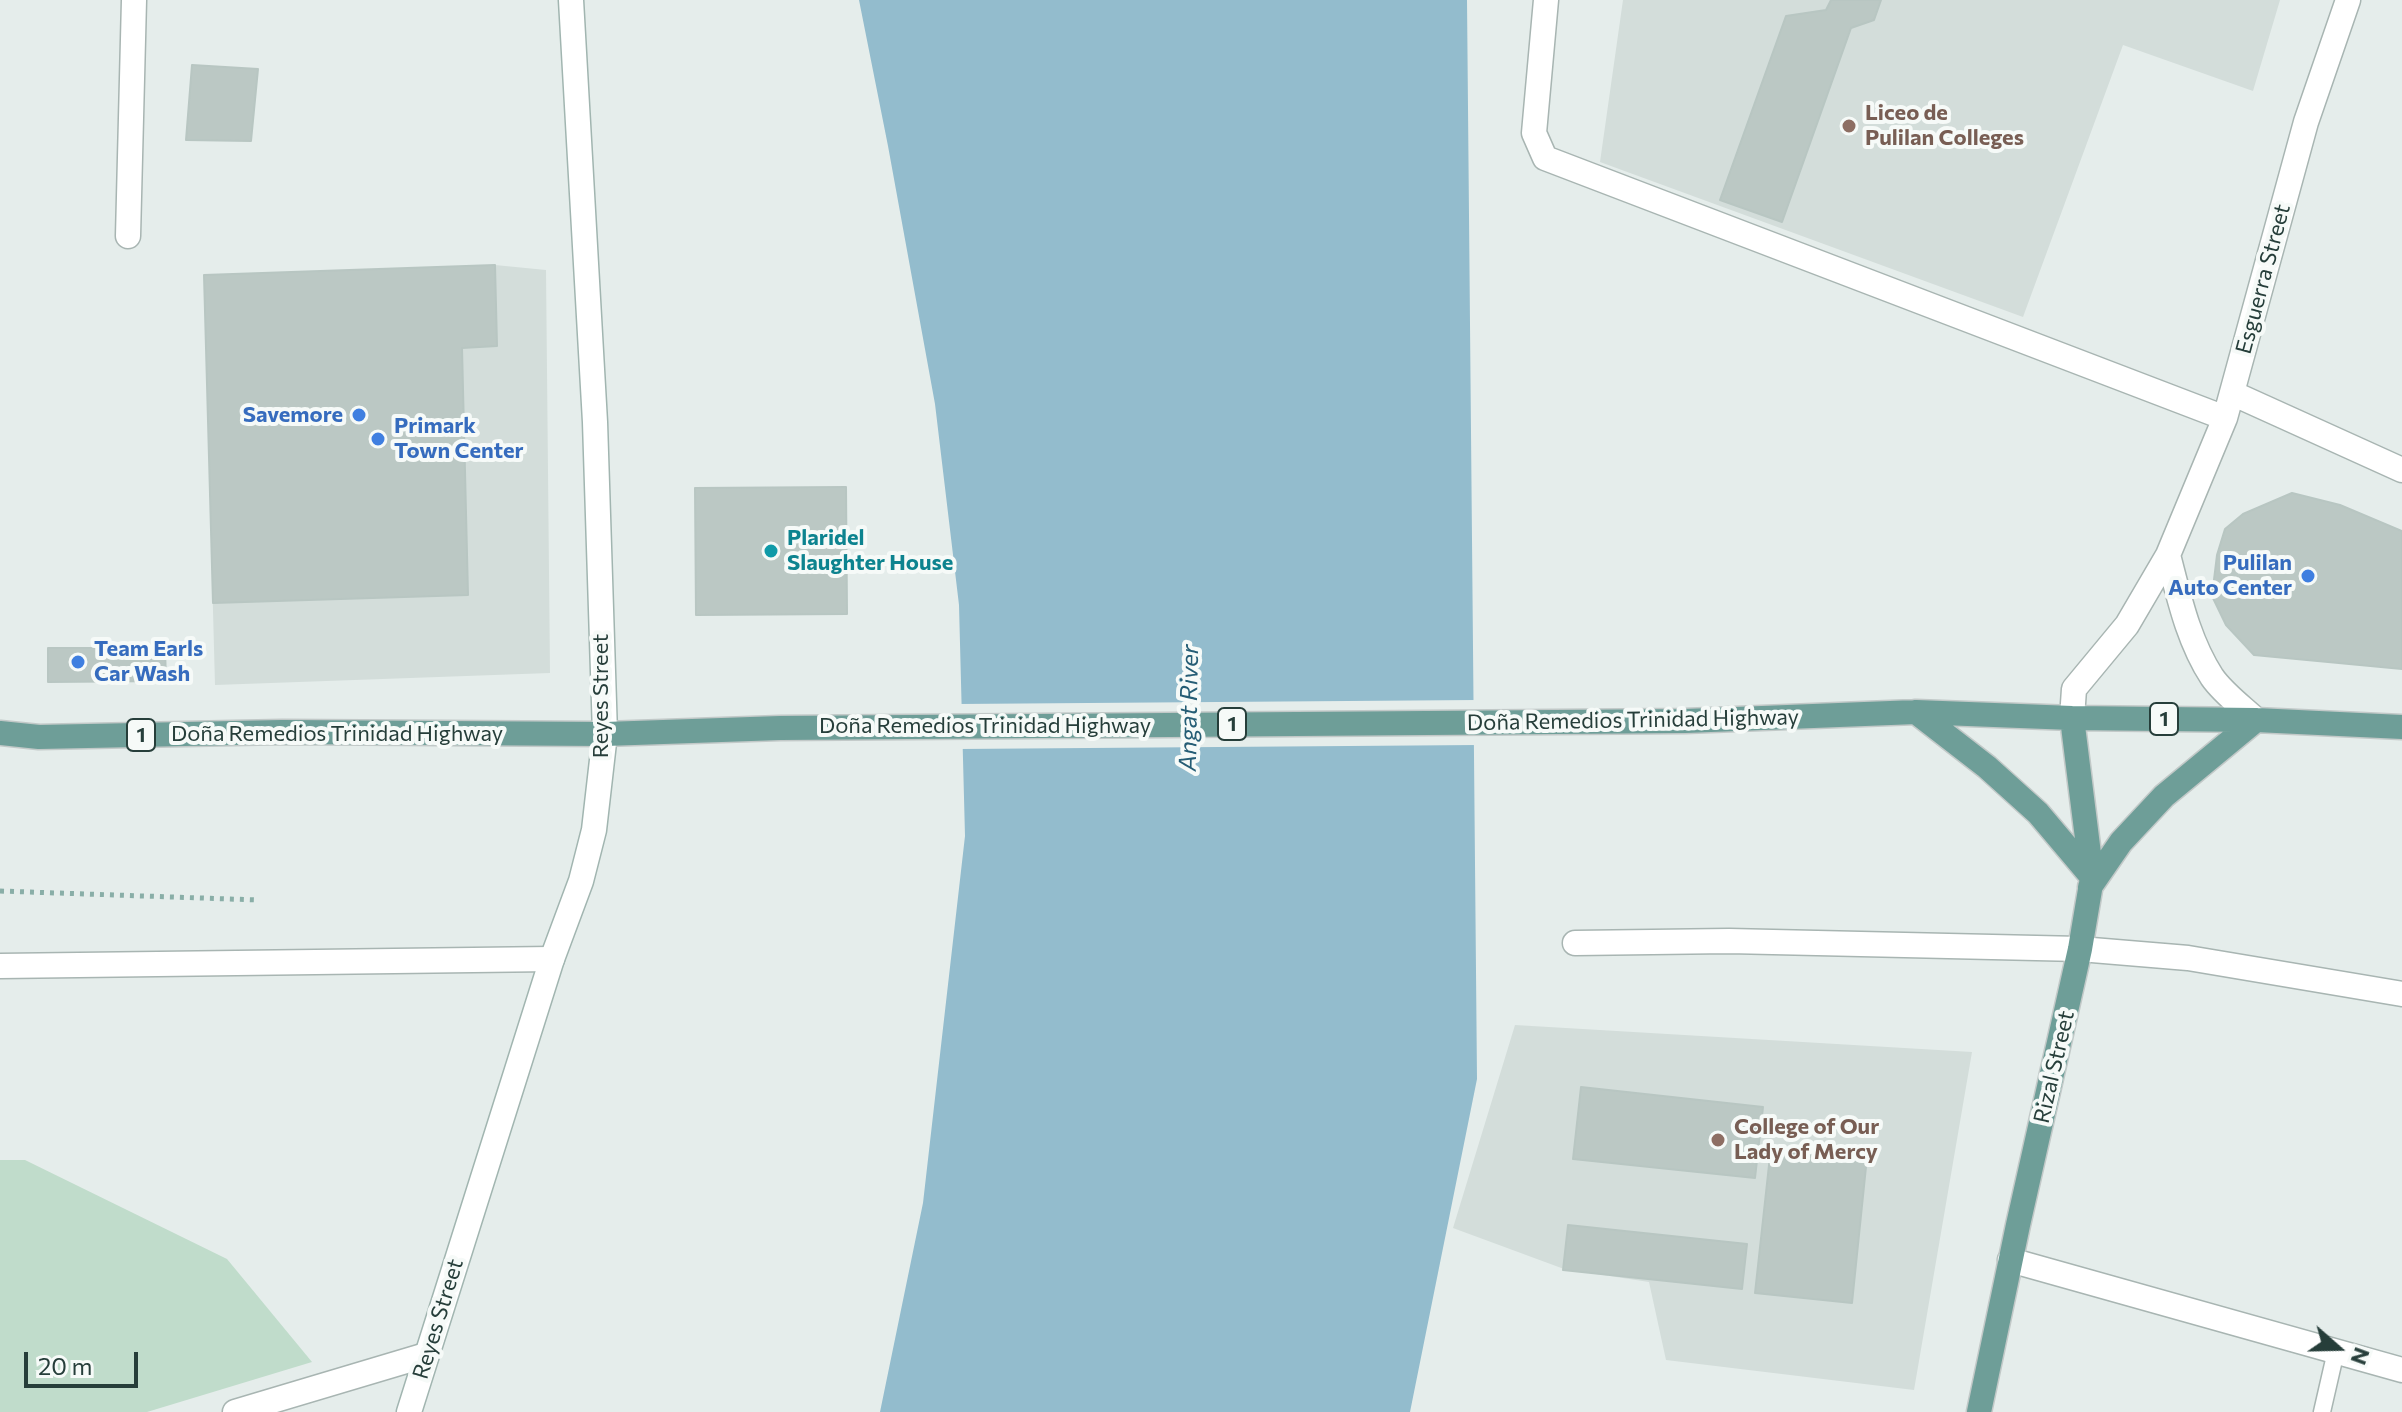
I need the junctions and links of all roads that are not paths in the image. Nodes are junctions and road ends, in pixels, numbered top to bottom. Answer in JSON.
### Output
{"nodes":[{"id":1,"x":134,"y":0,"type":"edge"},
{"id":2,"x":571,"y":0,"type":"edge"},
{"id":3,"x":1546,"y":0,"type":"edge"},
{"id":4,"x":2348,"y":0,"type":"edge"},
{"id":5,"x":128,"y":236,"type":"dead end"},
{"id":6,"x":2232,"y":393,"type":"junction"},
{"id":7,"x":2225,"y":418,"type":"junction"},
{"id":8,"x":2402,"y":470,"type":"edge"},
{"id":9,"x":2168,"y":555,"type":"junction"},
{"id":10,"x":1916,"y":712,"type":"junction"},
{"id":11,"x":2072,"y":718,"type":"junction"},
{"id":12,"x":2256,"y":720,"type":"junction"},
{"id":13,"x":2402,"y":727,"type":"edge"},
{"id":14,"x":0,"y":733,"type":"edge"},
{"id":15,"x":605,"y":734,"type":"junction"},
{"id":16,"x":2091,"y":882,"type":"junction"},
{"id":17,"x":1575,"y":943,"type":"dead end"},
{"id":18,"x":2080,"y":949,"type":"junction"},
{"id":19,"x":552,"y":959,"type":"junction"},
{"id":20,"x":0,"y":966,"type":"edge"},
{"id":21,"x":2402,"y":994,"type":"edge"},
{"id":22,"x":2010,"y":1260,"type":"junction"},
{"id":23,"x":2336,"y":1351,"type":"junction"},
{"id":24,"x":426,"y":1355,"type":"junction"},
{"id":25,"x":2402,"y":1370,"type":"edge"},
{"id":26,"x":235,"y":1412,"type":"edge"},
{"id":27,"x":409,"y":1412,"type":"edge"},
{"id":28,"x":1979,"y":1412,"type":"edge"},
{"id":29,"x":2322,"y":1412,"type":"edge"}],
"edges":[{"from":1,"to":5,"type":"street"},
{"from":2,"to":15,"type":"street","name":"Reyes Street"},
{"from":3,"to":7,"type":"street"},
{"from":4,"to":6,"type":"street","name":"Esguerra Street"},
{"from":6,"to":7,"type":"street","name":"Esguerra Street"},
{"from":6,"to":8,"type":"street"},
{"from":7,"to":9,"type":"street","name":"Esguerra Street"},
{"from":9,"to":11,"type":"street","name":"Esguerra Street"},
{"from":9,"to":12,"type":"street"},
{"from":10,"to":11,"type":"main road","name":"Doña Remedios Trinidad Highway","number":"1"},
{"from":10,"to":15,"type":"main road","name":"Doña Remedios Trinidad Highway","number":"1"},
{"from":10,"to":16,"type":"main road"},
{"from":11,"to":12,"type":"main road","name":"Doña Remedios Trinidad Highway","number":"1"},
{"from":11,"to":16,"type":"main road","name":"Rizal Street"},
{"from":12,"to":13,"type":"main road","name":"Doña Remedios Trinidad Highway","number":"1"},
{"from":12,"to":16,"type":"main road"},
{"from":14,"to":15,"type":"main road","name":"Doña Remedios Trinidad Highway","number":"1"},
{"from":15,"to":19,"type":"street","name":"Reyes Street"},
{"from":16,"to":18,"type":"main road","name":"Rizal Street"},
{"from":17,"to":18,"type":"street"},
{"from":18,"to":21,"type":"street"},
{"from":18,"to":22,"type":"main road","name":"Rizal Street"},
{"from":19,"to":20,"type":"street"},
{"from":19,"to":24,"type":"street","name":"Reyes Street"},
{"from":22,"to":23,"type":"street"},
{"from":22,"to":28,"type":"main road","name":"Rizal Street"},
{"from":23,"to":25,"type":"street"},
{"from":23,"to":29,"type":"lane"},
{"from":24,"to":26,"type":"street"},
{"from":24,"to":27,"type":"street","name":"Reyes Street"}]}
